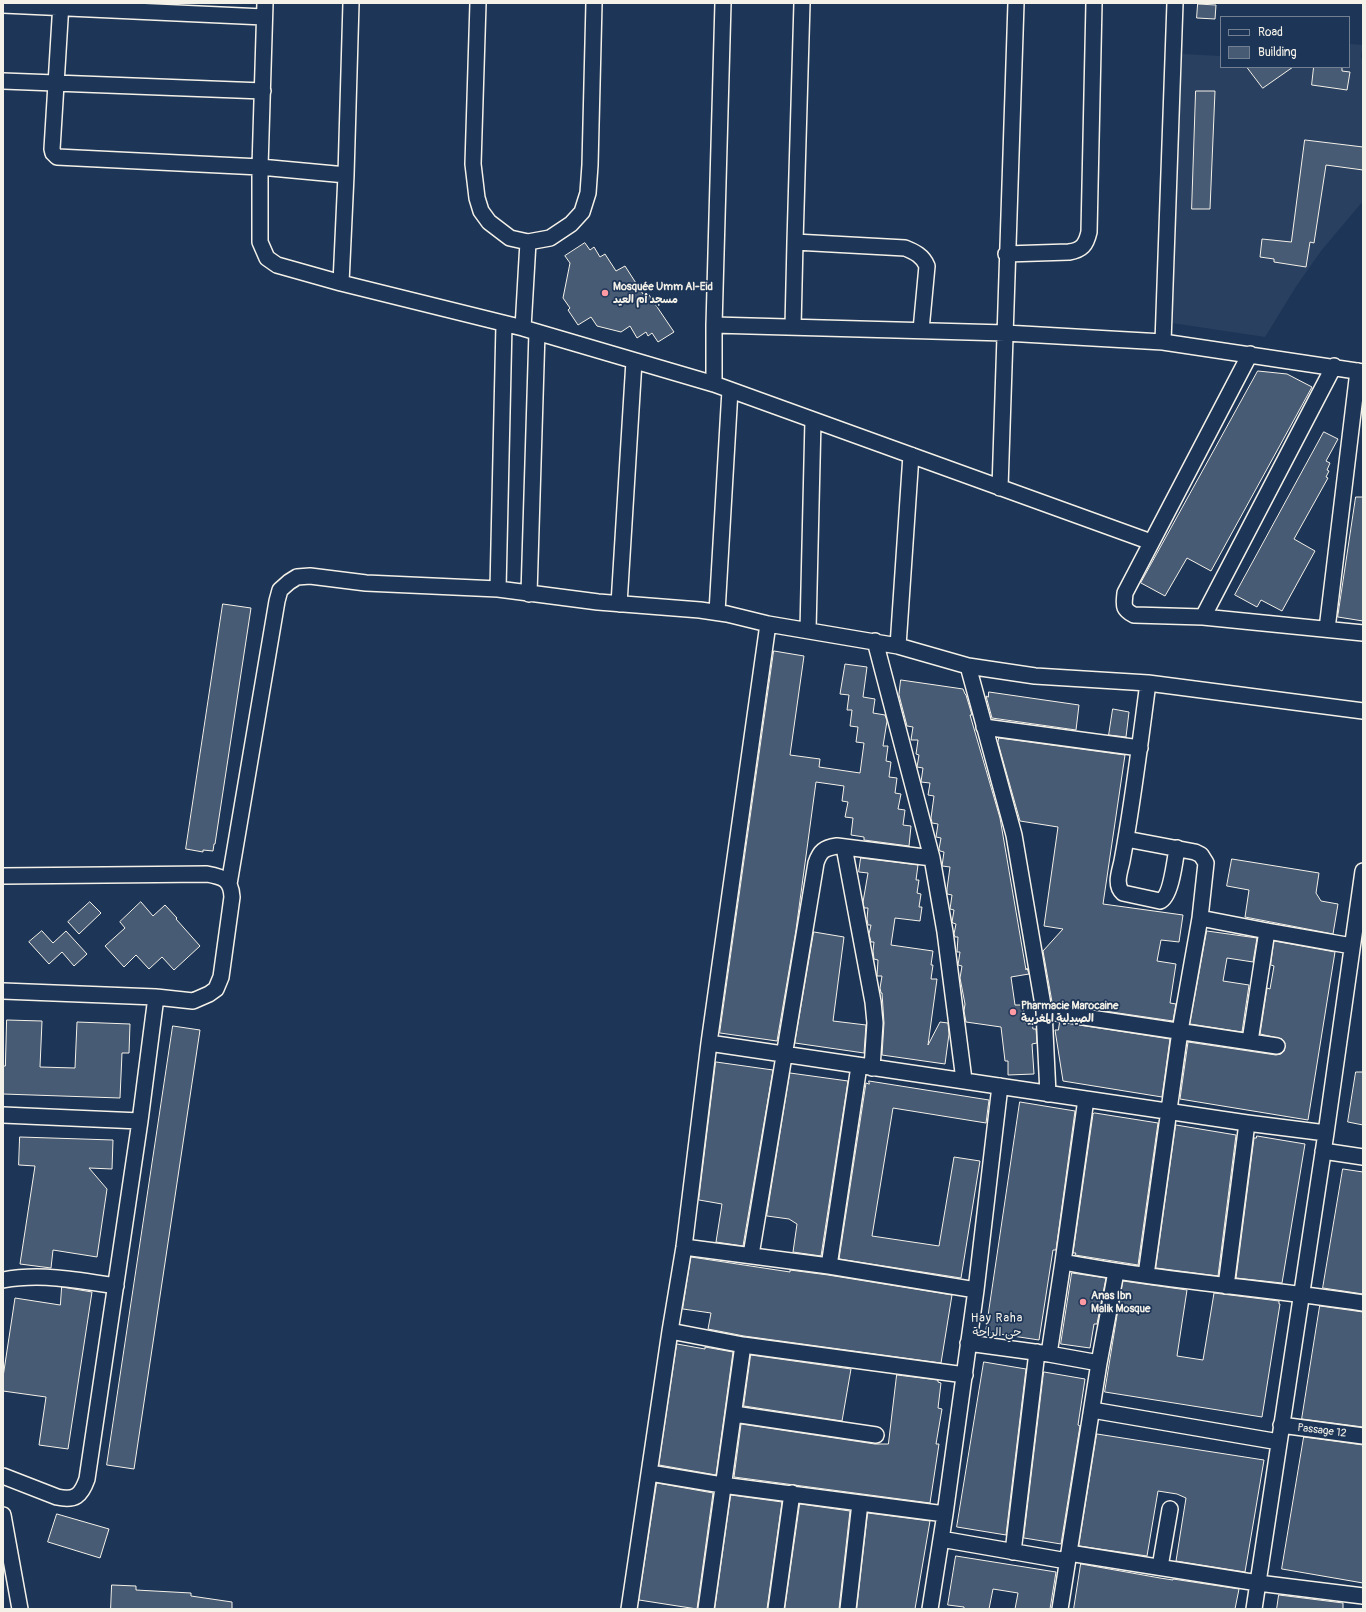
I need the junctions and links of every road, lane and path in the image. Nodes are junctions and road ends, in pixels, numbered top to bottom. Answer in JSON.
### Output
{"nodes":[{"id":1,"x":351,"y":3,"type":"edge"},
{"id":2,"x":478,"y":3,"type":"edge"},
{"id":3,"x":594,"y":3,"type":"edge"},
{"id":4,"x":723,"y":3,"type":"edge"},
{"id":5,"x":802,"y":3,"type":"edge"},
{"id":6,"x":1016,"y":3,"type":"edge"},
{"id":7,"x":1094,"y":3,"type":"edge"},
{"id":8,"x":1175,"y":3,"type":"edge"},
{"id":9,"x":3,"y":5,"type":"edge"},
{"id":10,"x":61,"y":5,"type":"edge"},
{"id":11,"x":265,"y":10,"type":"edge"},
{"id":12,"x":3,"y":81,"type":"edge"},
{"id":13,"x":56,"y":83,"type":"junction"},
{"id":14,"x":263,"y":91,"type":"junction"},
{"id":15,"x":260,"y":167,"type":"junction"},
{"id":16,"x":346,"y":175,"type":"junction"},
{"id":17,"x":528,"y":242,"type":"junction"},
{"id":18,"x":795,"y":242,"type":"junction"},
{"id":19,"x":1006,"y":254,"type":"junction"},
{"id":20,"x":341,"y":283,"type":"junction"},
{"id":21,"x":504,"y":324,"type":"junction"},
{"id":22,"x":714,"y":325,"type":"junction"},
{"id":23,"x":793,"y":327,"type":"junction"},
{"id":24,"x":530,"y":330,"type":"junction"},
{"id":25,"x":921,"y":330,"type":"junction"},
{"id":26,"x":1005,"y":333,"type":"junction"},
{"id":27,"x":1163,"y":342,"type":"junction"},
{"id":28,"x":1250,"y":354,"type":"junction"},
{"id":29,"x":634,"y":360,"type":"junction"},
{"id":30,"x":1334,"y":366,"type":"junction"},
{"id":31,"x":1361,"y":372,"type":"edge"},
{"id":32,"x":714,"y":384,"type":"junction"},
{"id":33,"x":730,"y":390,"type":"junction"},
{"id":34,"x":813,"y":420,"type":"junction"},
{"id":35,"x":911,"y":456,"type":"junction"},
{"id":36,"x":1000,"y":488,"type":"junction"},
{"id":37,"x":1151,"y":542,"type":"junction"},
{"id":38,"x":498,"y":589,"type":"junction"},
{"id":39,"x":530,"y":594,"type":"junction"},
{"id":40,"x":619,"y":604,"type":"junction"},
{"id":41,"x":717,"y":612,"type":"junction"},
{"id":42,"x":1203,"y":617,"type":"junction"},
{"id":43,"x":768,"y":624,"type":"junction"},
{"id":44,"x":1327,"y":629,"type":"junction"},
{"id":45,"x":808,"y":630,"type":"junction"},
{"id":46,"x":1363,"y":633,"type":"edge"},
{"id":47,"x":875,"y":641,"type":"junction"},
{"id":48,"x":898,"y":646,"type":"junction"},
{"id":49,"x":968,"y":666,"type":"junction"},
{"id":50,"x":1148,"y":683,"type":"junction"},
{"id":51,"x":1363,"y":711,"type":"edge"},
{"id":52,"x":984,"y":727,"type":"junction"},
{"id":53,"x":1140,"y":748,"type":"junction"},
{"id":54,"x":1126,"y":839,"type":"junction"},
{"id":55,"x":844,"y":847,"type":"junction"},
{"id":56,"x":1177,"y":848,"type":"junction"},
{"id":57,"x":932,"y":858,"type":"junction"},
{"id":58,"x":1363,"y":871,"type":"edge"},
{"id":59,"x":3,"y":876,"type":"edge"},
{"id":60,"x":229,"y":884,"type":"junction"},
{"id":61,"x":1200,"y":918,"type":"junction"},
{"id":62,"x":1267,"y":932,"type":"junction"},
{"id":63,"x":1352,"y":946,"type":"junction"},
{"id":64,"x":3,"y":992,"type":"edge"},
{"id":65,"x":156,"y":997,"type":"junction"},
{"id":66,"x":1044,"y":1011,"type":"junction"},
{"id":67,"x":1180,"y":1031,"type":"junction"},
{"id":68,"x":1250,"y":1041,"type":"junction"},
{"id":69,"x":709,"y":1043,"type":"junction"},
{"id":70,"x":1277,"y":1046,"type":"dead end"},
{"id":71,"x":784,"y":1054,"type":"junction"},
{"id":72,"x":865,"y":1067,"type":"junction"},
{"id":73,"x":964,"y":1080,"type":"junction"},
{"id":74,"x":1000,"y":1086,"type":"junction"},
{"id":75,"x":1048,"y":1094,"type":"junction"},
{"id":76,"x":1086,"y":1099,"type":"junction"},
{"id":77,"x":1169,"y":1111,"type":"junction"},
{"id":78,"x":3,"y":1116,"type":"edge"},
{"id":79,"x":140,"y":1121,"type":"junction"},
{"id":80,"x":1247,"y":1123,"type":"junction"},
{"id":81,"x":1326,"y":1133,"type":"junction"},
{"id":82,"x":1323,"y":1151,"type":"junction"},
{"id":83,"x":1363,"y":1157,"type":"edge"},
{"id":84,"x":684,"y":1247,"type":"junction"},
{"id":85,"x":751,"y":1255,"type":"junction"},
{"id":86,"x":1063,"y":1262,"type":"junction"},
{"id":87,"x":829,"y":1266,"type":"junction"},
{"id":88,"x":1116,"y":1272,"type":"junction"},
{"id":89,"x":1146,"y":1275,"type":"junction"},
{"id":90,"x":3,"y":1280,"type":"edge"},
{"id":91,"x":116,"y":1286,"type":"junction"},
{"id":92,"x":1226,"y":1286,"type":"junction"},
{"id":93,"x":976,"y":1290,"type":"junction"},
{"id":94,"x":1301,"y":1294,"type":"junction"},
{"id":95,"x":1363,"y":1303,"type":"edge"},
{"id":96,"x":670,"y":1331,"type":"junction"},
{"id":97,"x":968,"y":1343,"type":"junction"},
{"id":98,"x":743,"y":1345,"type":"junction"},
{"id":99,"x":1043,"y":1353,"type":"junction"},
{"id":100,"x":1099,"y":1363,"type":"junction"},
{"id":101,"x":965,"y":1375,"type":"junction"},
{"id":102,"x":1092,"y":1410,"type":"junction"},
{"id":103,"x":734,"y":1414,"type":"junction"},
{"id":104,"x":1281,"y":1426,"type":"junction"},
{"id":105,"x":876,"y":1435,"type":"dead end"},
{"id":106,"x":1363,"y":1436,"type":"edge"},
{"id":107,"x":1279,"y":1442,"type":"junction"},
{"id":108,"x":650,"y":1473,"type":"junction"},
{"id":109,"x":3,"y":1476,"type":"edge"},
{"id":110,"x":722,"y":1485,"type":"junction"},
{"id":111,"x":792,"y":1493,"type":"junction"},
{"id":112,"x":860,"y":1503,"type":"junction"},
{"id":113,"x":1170,"y":1509,"type":"dead end"},
{"id":114,"x":945,"y":1514,"type":"junction"},
{"id":115,"x":3,"y":1515,"type":"edge"},
{"id":116,"x":941,"y":1539,"type":"junction"},
{"id":117,"x":1013,"y":1552,"type":"junction"},
{"id":118,"x":1068,"y":1557,"type":"junction"},
{"id":119,"x":1160,"y":1568,"type":"junction"},
{"id":120,"x":8,"y":1574,"type":"edge"},
{"id":121,"x":1258,"y":1583,"type":"junction"},
{"id":122,"x":1363,"y":1596,"type":"edge"},
{"id":123,"x":20,"y":1609,"type":"edge"},
{"id":124,"x":632,"y":1609,"type":"edge"},
{"id":125,"x":706,"y":1609,"type":"edge"},
{"id":126,"x":776,"y":1609,"type":"edge"},
{"id":127,"x":848,"y":1609,"type":"edge"},
{"id":128,"x":930,"y":1609,"type":"edge"},
{"id":129,"x":1060,"y":1609,"type":"edge"},
{"id":130,"x":1254,"y":1609,"type":"edge"}],
"edges":[{"from":1,"to":16,"type":"street"},
{"from":2,"to":17,"type":"street"},
{"from":3,"to":17,"type":"street"},
{"from":4,"to":22,"type":"street"},
{"from":5,"to":18,"type":"street"},
{"from":6,"to":19,"type":"street"},
{"from":7,"to":19,"type":"street"},
{"from":8,"to":27,"type":"street"},
{"from":9,"to":10,"type":"street"},
{"from":10,"to":11,"type":"street"},
{"from":10,"to":13,"type":"street"},
{"from":11,"to":14,"type":"street"},
{"from":12,"to":13,"type":"street"},
{"from":13,"to":14,"type":"street"},
{"from":13,"to":15,"type":"street"},
{"from":14,"to":15,"type":"street"},
{"from":15,"to":16,"type":"street"},
{"from":15,"to":20,"type":"street"},
{"from":16,"to":20,"type":"street"},
{"from":17,"to":24,"type":"street"},
{"from":18,"to":23,"type":"street"},
{"from":18,"to":25,"type":"street"},
{"from":19,"to":26,"type":"street"},
{"from":20,"to":21,"type":"street"},
{"from":21,"to":24,"type":"street"},
{"from":21,"to":38,"type":"street"},
{"from":22,"to":23,"type":"street"},
{"from":22,"to":32,"type":"street"},
{"from":23,"to":25,"type":"street"},
{"from":24,"to":29,"type":"street"},
{"from":24,"to":39,"type":"street"},
{"from":25,"to":26,"type":"street"},
{"from":26,"to":27,"type":"street"},
{"from":26,"to":36,"type":"street"},
{"from":27,"to":28,"type":"street"},
{"from":28,"to":30,"type":"street"},
{"from":28,"to":37,"type":"street"},
{"from":29,"to":32,"type":"street"},
{"from":29,"to":40,"type":"street"},
{"from":30,"to":31,"type":"street"},
{"from":30,"to":42,"type":"street"},
{"from":31,"to":44,"type":"street"},
{"from":32,"to":33,"type":"street"},
{"from":33,"to":34,"type":"street"},
{"from":33,"to":41,"type":"street"},
{"from":34,"to":35,"type":"street"},
{"from":34,"to":45,"type":"street"},
{"from":35,"to":36,"type":"street"},
{"from":35,"to":48,"type":"street"},
{"from":36,"to":37,"type":"street"},
{"from":37,"to":42,"type":"street"},
{"from":38,"to":39,"type":"street"},
{"from":38,"to":60,"type":"street"},
{"from":39,"to":40,"type":"street"},
{"from":40,"to":41,"type":"street"},
{"from":41,"to":43,"type":"street"},
{"from":42,"to":44,"type":"street"},
{"from":43,"to":45,"type":"street"},
{"from":43,"to":69,"type":"street"},
{"from":44,"to":46,"type":"street"},
{"from":45,"to":47,"type":"street"},
{"from":47,"to":48,"type":"street"},
{"from":47,"to":57,"type":"street"},
{"from":48,"to":49,"type":"street"},
{"from":49,"to":50,"type":"street"},
{"from":49,"to":52,"type":"street"},
{"from":50,"to":51,"type":"street"},
{"from":50,"to":53,"type":"street"},
{"from":52,"to":53,"type":"street"},
{"from":52,"to":66,"type":"street"},
{"from":53,"to":54,"type":"street"},
{"from":54,"to":56,"type":"street"},
{"from":54,"to":56,"type":"street"},
{"from":55,"to":57,"type":"street"},
{"from":55,"to":71,"type":"street"},
{"from":55,"to":72,"type":"street"},
{"from":56,"to":61,"type":"street"},
{"from":57,"to":73,"type":"street"},
{"from":58,"to":63,"type":"street"},
{"from":59,"to":60,"type":"street"},
{"from":60,"to":65,"type":"street"},
{"from":61,"to":62,"type":"street"},
{"from":61,"to":67,"type":"street"},
{"from":62,"to":63,"type":"street"},
{"from":62,"to":68,"type":"street"},
{"from":63,"to":81,"type":"street"},
{"from":64,"to":65,"type":"street"},
{"from":65,"to":79,"type":"street"},
{"from":66,"to":67,"type":"street"},
{"from":66,"to":75,"type":"street"},
{"from":67,"to":68,"type":"street"},
{"from":67,"to":77,"type":"street"},
{"from":68,"to":70,"type":"street"},
{"from":69,"to":71,"type":"street"},
{"from":69,"to":84,"type":"street"},
{"from":71,"to":72,"type":"street"},
{"from":71,"to":85,"type":"street"},
{"from":72,"to":73,"type":"street"},
{"from":72,"to":87,"type":"street"},
{"from":73,"to":74,"type":"street"},
{"from":74,"to":75,"type":"street"},
{"from":74,"to":93,"type":"street"},
{"from":75,"to":76,"type":"street"},
{"from":76,"to":77,"type":"street"},
{"from":76,"to":86,"type":"street"},
{"from":77,"to":80,"type":"street"},
{"from":77,"to":89,"type":"street"},
{"from":78,"to":79,"type":"street"},
{"from":79,"to":91,"type":"street"},
{"from":80,"to":81,"type":"street"},
{"from":80,"to":92,"type":"street"},
{"from":81,"to":82,"type":"street"},
{"from":82,"to":83,"type":"street"},
{"from":82,"to":94,"type":"street"},
{"from":84,"to":85,"type":"street"},
{"from":84,"to":96,"type":"street"},
{"from":85,"to":87,"type":"street"},
{"from":86,"to":88,"type":"street"},
{"from":86,"to":99,"type":"street"},
{"from":87,"to":93,"type":"street"},
{"from":88,"to":89,"type":"street"},
{"from":88,"to":100,"type":"street"},
{"from":89,"to":92,"type":"street"},
{"from":90,"to":91,"type":"street"},
{"from":91,"to":109,"type":"street"},
{"from":92,"to":94,"type":"street"},
{"from":93,"to":97,"type":"street"},
{"from":94,"to":95,"type":"street"},
{"from":94,"to":104,"type":"street"},
{"from":96,"to":98,"type":"street"},
{"from":96,"to":108,"type":"street"},
{"from":97,"to":99,"type":"street"},
{"from":97,"to":101,"type":"street"},
{"from":98,"to":101,"type":"street"},
{"from":98,"to":103,"type":"street"},
{"from":99,"to":100,"type":"street"},
{"from":99,"to":117,"type":"street"},
{"from":100,"to":102,"type":"street"},
{"from":101,"to":114,"type":"street"},
{"from":102,"to":107,"type":"street"},
{"from":102,"to":118,"type":"street"},
{"from":103,"to":105,"type":"street"},
{"from":103,"to":110,"type":"street"},
{"from":104,"to":106,"type":"street","name":"Passage 12"},
{"from":104,"to":107,"type":"street"},
{"from":107,"to":121,"type":"street"},
{"from":108,"to":110,"type":"street"},
{"from":108,"to":124,"type":"street"},
{"from":110,"to":111,"type":"street"},
{"from":110,"to":125,"type":"street"},
{"from":111,"to":112,"type":"street"},
{"from":111,"to":126,"type":"street"},
{"from":112,"to":114,"type":"street"},
{"from":112,"to":127,"type":"street"},
{"from":113,"to":119,"type":"street"},
{"from":114,"to":116,"type":"street"},
{"from":115,"to":120,"type":"street"},
{"from":116,"to":117,"type":"street"},
{"from":116,"to":128,"type":"street"},
{"from":117,"to":118,"type":"street"},
{"from":118,"to":119,"type":"street"},
{"from":118,"to":129,"type":"street"},
{"from":119,"to":121,"type":"street"},
{"from":120,"to":123,"type":"street"},
{"from":121,"to":122,"type":"street"},
{"from":121,"to":130,"type":"street"}]}
